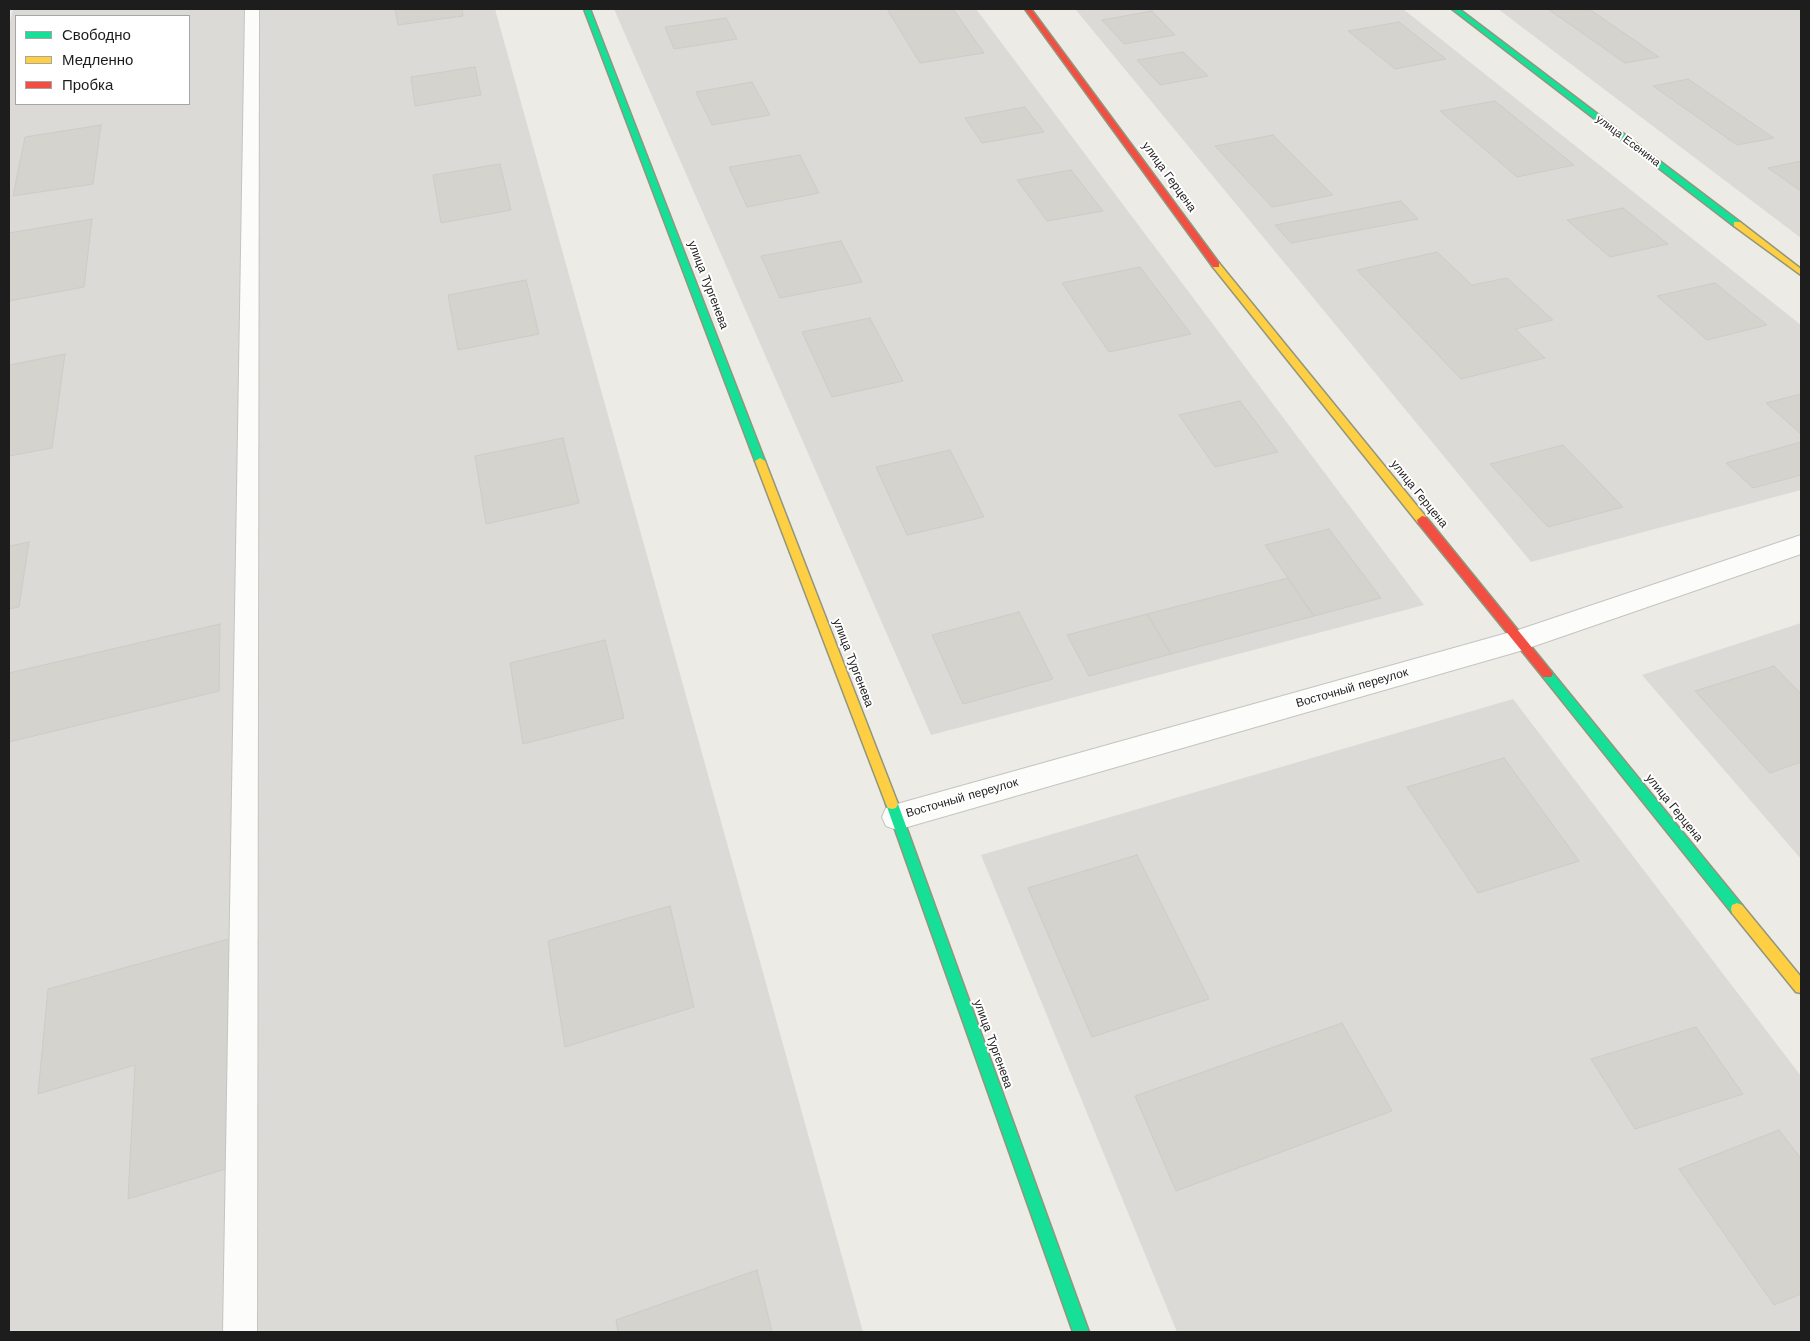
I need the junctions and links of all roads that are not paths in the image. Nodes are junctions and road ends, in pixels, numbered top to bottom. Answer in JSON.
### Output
{"nodes":[{"id":1,"x":252,"y":9,"type":"edge"},
{"id":2,"x":586,"y":9,"type":"edge"},
{"id":3,"x":1028,"y":9,"type":"edge"},
{"id":4,"x":1455,"y":9,"type":"edge"},
{"id":5,"x":1801,"y":272,"type":"edge"},
{"id":6,"x":1801,"y":544,"type":"edge"},
{"id":7,"x":1520,"y":640,"type":"junction"},
{"id":8,"x":897,"y":817,"type":"junction"},
{"id":9,"x":1801,"y":987,"type":"edge"},
{"id":10,"x":240,"y":1332,"type":"edge"},
{"id":11,"x":1081,"y":1332,"type":"edge"}],
"edges":[{"from":1,"to":10,"type":"lane"},
{"from":2,"to":8,"type":"street","name":"улица Тургенева"},
{"from":3,"to":7,"type":"street","name":"улица Герцена"},
{"from":4,"to":5,"type":"street","name":"улица Есенина"},
{"from":6,"to":7,"type":"street","name":"Восточный переулок"},
{"from":7,"to":8,"type":"street","name":"Восточный переулок"},
{"from":7,"to":9,"type":"street","name":"улица Герцена"},
{"from":8,"to":11,"type":"street","name":"улица Тургенева"}]}
